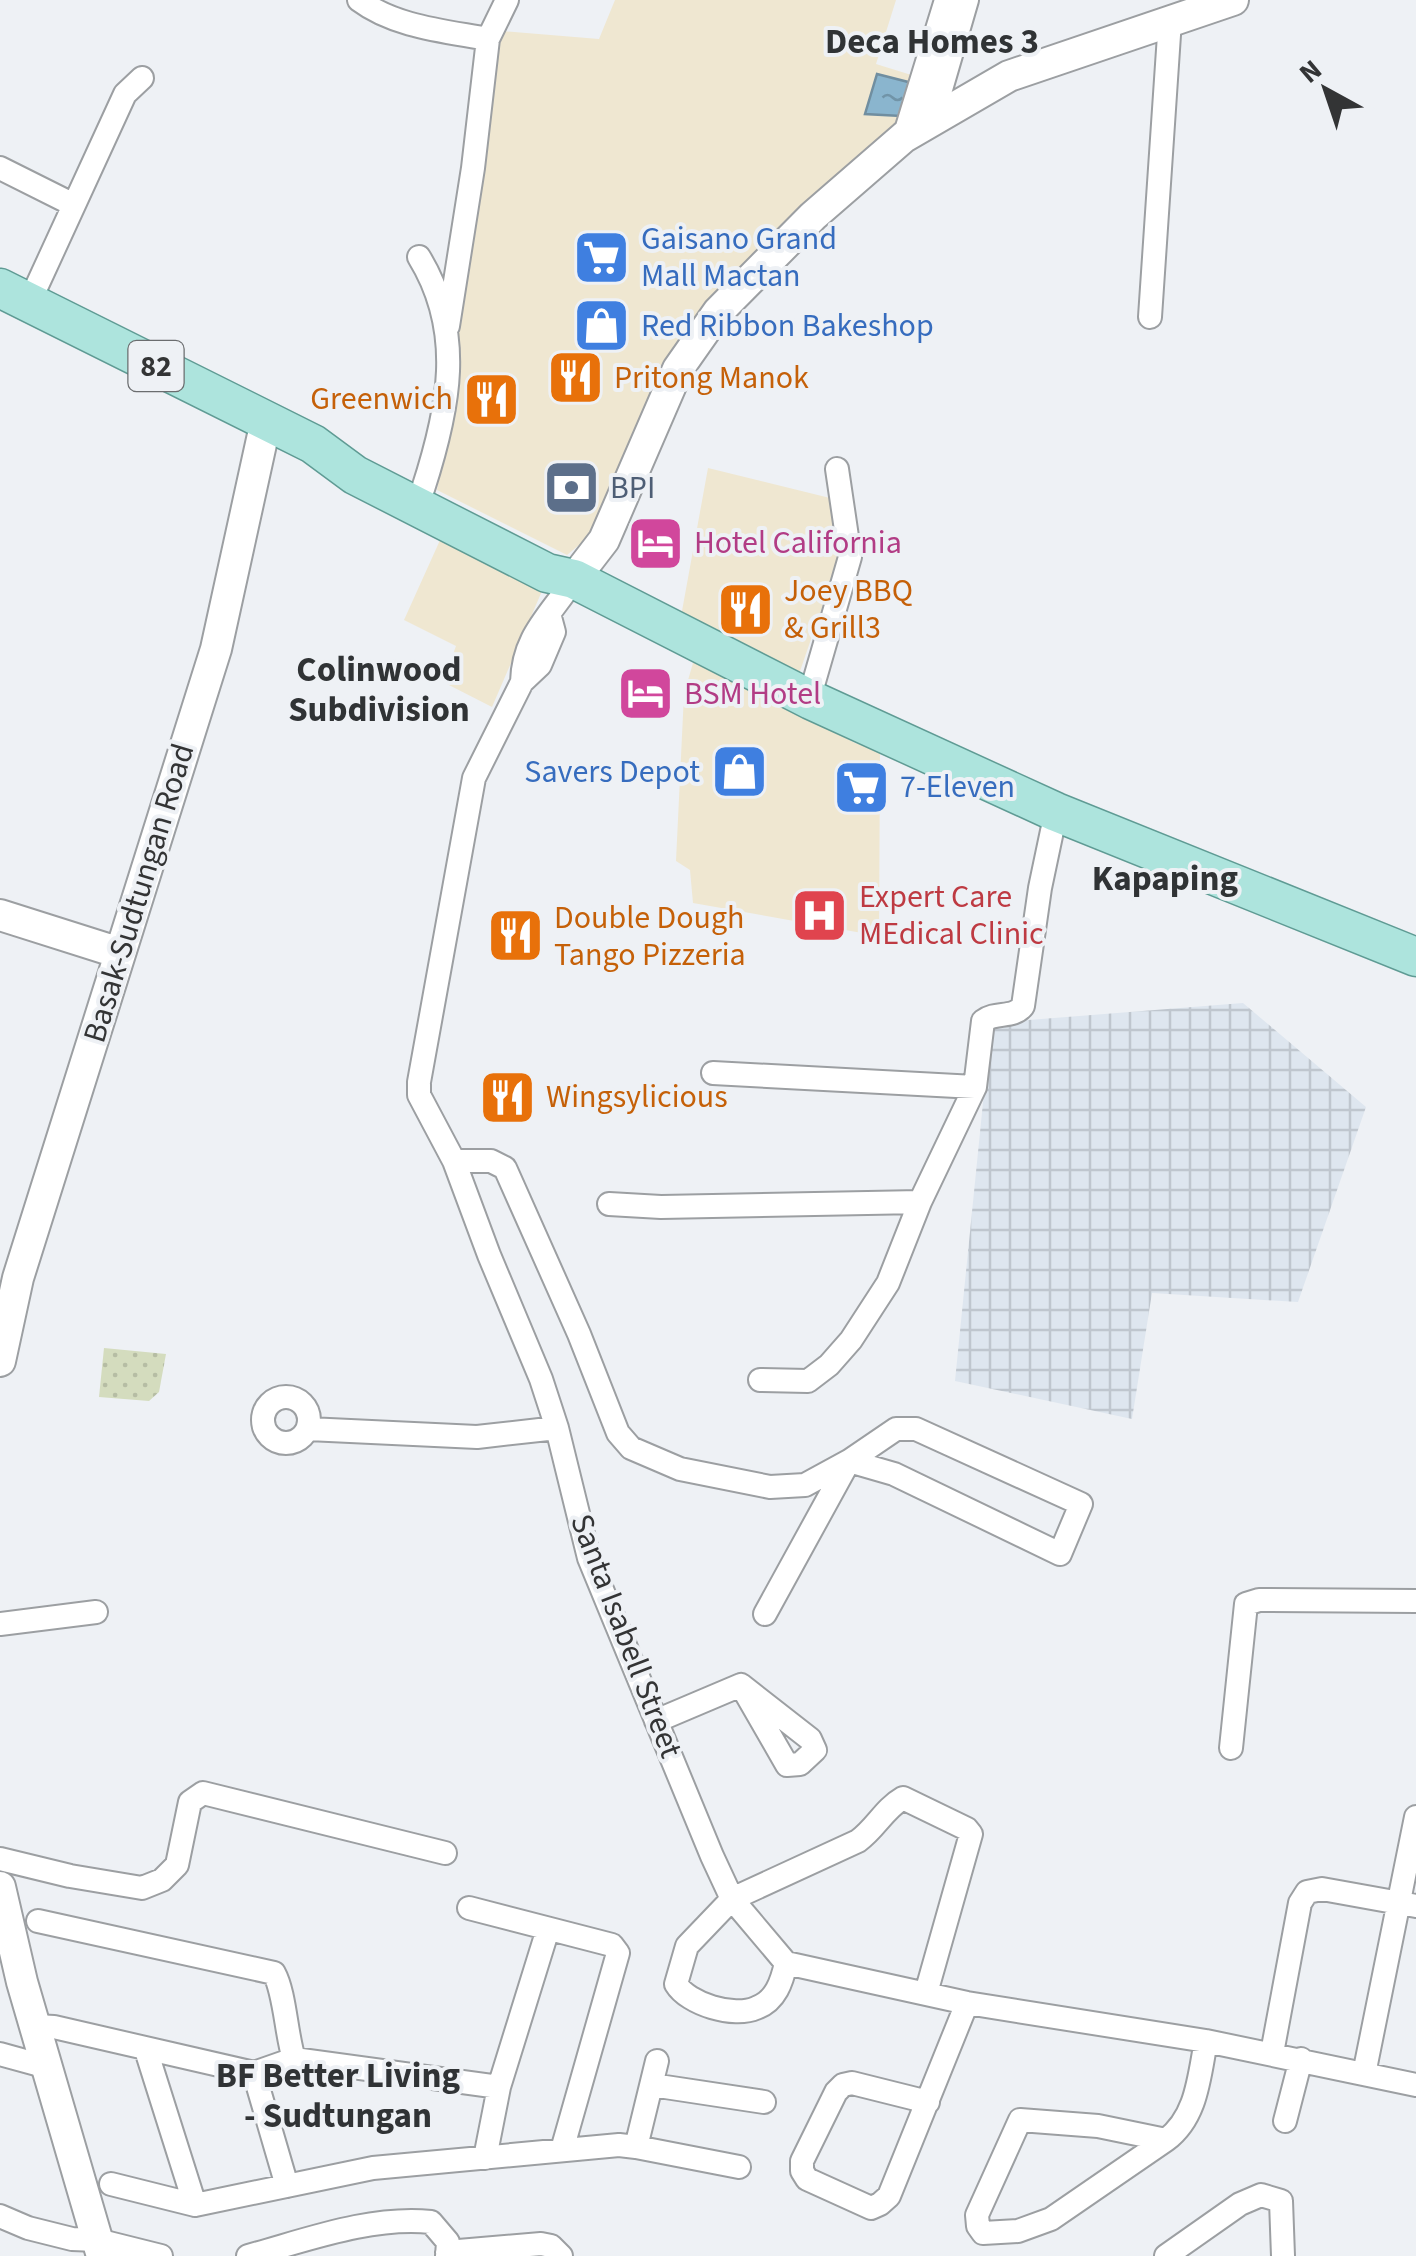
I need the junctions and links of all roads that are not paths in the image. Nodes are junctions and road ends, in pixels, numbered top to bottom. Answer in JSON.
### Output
{"nodes":[{"id":1,"x":359,"y":0,"type":"edge"},
{"id":2,"x":507,"y":0,"type":"edge"},
{"id":3,"x":946,"y":0,"type":"edge"},
{"id":4,"x":968,"y":0,"type":"edge"},
{"id":5,"x":1234,"y":0,"type":"edge"},
{"id":6,"x":1170,"y":20,"type":"junction"},
{"id":7,"x":488,"y":39,"type":"junction"},
{"id":8,"x":142,"y":78,"type":"dead end"},
{"id":9,"x":933,"y":117,"type":"junction"},
{"id":10,"x":904,"y":137,"type":"junction"},
{"id":11,"x":0,"y":168,"type":"edge"},
{"id":12,"x":74,"y":204,"type":"junction"},
{"id":13,"x":418,"y":257,"type":"dead end"},
{"id":14,"x":14,"y":296,"type":"edge"},
{"id":15,"x":1150,"y":318,"type":"dead end"},
{"id":16,"x":448,"y":326,"type":"junction"},
{"id":17,"x":266,"y":421,"type":"junction"},
{"id":18,"x":312,"y":444,"type":"junction"},
{"id":19,"x":838,"y":468,"type":"dead end"},
{"id":20,"x":423,"y":489,"type":"junction"},
{"id":21,"x":574,"y":579,"type":"junction"},
{"id":22,"x":809,"y":699,"type":"junction"},
{"id":23,"x":1056,"y":812,"type":"junction"},
{"id":24,"x":0,"y":915,"type":"edge"},
{"id":25,"x":120,"y":953,"type":"junction"},
{"id":26,"x":1416,"y":957,"type":"edge"},
{"id":27,"x":714,"y":1074,"type":"dead end"},
{"id":28,"x":974,"y":1087,"type":"junction"},
{"id":29,"x":454,"y":1161,"type":"junction"},
{"id":30,"x":920,"y":1202,"type":"junction"},
{"id":31,"x":609,"y":1204,"type":"dead end"},
{"id":32,"x":9,"y":1276,"type":"edge"},
{"id":33,"x":0,"y":1361,"type":"edge"},
{"id":34,"x":760,"y":1380,"type":"dead end"},
{"id":35,"x":557,"y":1428,"type":"junction"},
{"id":36,"x":308,"y":1429,"type":"dead end"},
{"id":37,"x":849,"y":1461,"type":"junction"},
{"id":38,"x":1416,"y":1602,"type":"edge"},
{"id":39,"x":96,"y":1612,"type":"dead end"},
{"id":40,"x":765,"y":1614,"type":"dead end"},
{"id":41,"x":0,"y":1624,"type":"edge"},
{"id":42,"x":741,"y":1685,"type":"dead end"},
{"id":43,"x":656,"y":1720,"type":"junction"},
{"id":44,"x":1231,"y":1748,"type":"dead end"},
{"id":45,"x":1416,"y":1817,"type":"edge"},
{"id":46,"x":446,"y":1854,"type":"dead end"},
{"id":47,"x":0,"y":1858,"type":"edge"},
{"id":48,"x":0,"y":1887,"type":"edge"},
{"id":49,"x":732,"y":1900,"type":"junction"},
{"id":50,"x":1408,"y":1904,"type":"edge"},
{"id":51,"x":470,"y":1908,"type":"dead end"},
{"id":52,"x":38,"y":1921,"type":"dead end"},
{"id":53,"x":548,"y":1928,"type":"junction"},
{"id":54,"x":786,"y":1963,"type":"junction"},
{"id":55,"x":926,"y":1993,"type":"junction"},
{"id":56,"x":967,"y":2003,"type":"junction"},
{"id":57,"x":34,"y":2026,"type":"junction"},
{"id":58,"x":1206,"y":2041,"type":"junction"},
{"id":59,"x":146,"y":2050,"type":"junction"},
{"id":60,"x":0,"y":2054,"type":"edge"},
{"id":61,"x":1272,"y":2054,"type":"junction"},
{"id":62,"x":294,"y":2058,"type":"junction"},
{"id":63,"x":1301,"y":2059,"type":"junction"},
{"id":64,"x":47,"y":2066,"type":"junction"},
{"id":65,"x":254,"y":2073,"type":"junction"},
{"id":66,"x":1364,"y":2074,"type":"junction"},
{"id":67,"x":1416,"y":2085,"type":"edge"},
{"id":68,"x":499,"y":2087,"type":"junction"},
{"id":69,"x":764,"y":2102,"type":"dead end"},
{"id":70,"x":928,"y":2102,"type":"junction"},
{"id":71,"x":1285,"y":2121,"type":"dead end"},
{"id":72,"x":1166,"y":2140,"type":"junction"},
{"id":73,"x":636,"y":2147,"type":"junction"},
{"id":74,"x":562,"y":2150,"type":"junction"},
{"id":75,"x":485,"y":2158,"type":"junction"},
{"id":76,"x":740,"y":2167,"type":"dead end"},
{"id":77,"x":111,"y":2184,"type":"dead end"},
{"id":78,"x":288,"y":2186,"type":"junction"},
{"id":79,"x":195,"y":2205,"type":"junction"},
{"id":80,"x":0,"y":2216,"type":"edge"},
{"id":81,"x":28,"y":2228,"type":"junction"},
{"id":82,"x":1208,"y":2228,"type":"junction"},
{"id":83,"x":0,"y":2230,"type":"edge"},
{"id":84,"x":100,"y":2248,"type":"edge"},
{"id":85,"x":447,"y":2254,"type":"edge"},
{"id":86,"x":161,"y":2256,"type":"edge"},
{"id":87,"x":248,"y":2256,"type":"edge"},
{"id":88,"x":561,"y":2256,"type":"edge"},
{"id":89,"x":1166,"y":2256,"type":"edge"},
{"id":90,"x":1209,"y":2256,"type":"edge"},
{"id":91,"x":1283,"y":2256,"type":"edge"}],
"edges":[{"from":1,"to":7,"type":"street"},
{"from":2,"to":7,"type":"street"},
{"from":3,"to":10,"type":"street"},
{"from":4,"to":9,"type":"street"},
{"from":5,"to":6,"type":"street"},
{"from":6,"to":9,"type":"street"},
{"from":6,"to":15,"type":"street"},
{"from":7,"to":16,"type":"street"},
{"from":8,"to":12,"type":"street"},
{"from":9,"to":10,"type":"street"},
{"from":10,"to":21,"type":"street"},
{"from":11,"to":12,"type":"street"},
{"from":12,"to":14,"type":"street"},
{"from":13,"to":16,"type":"street"},
{"from":14,"to":17,"type":"main road","number":"82"},
{"from":16,"to":20,"type":"street"},
{"from":17,"to":18,"type":"main road","number":"82"},
{"from":17,"to":25,"type":"street","name":"Basak-Sudtungan Road"},
{"from":18,"to":20,"type":"main road","number":"82"},
{"from":18,"to":21,"type":"main road","number":"82"},
{"from":19,"to":22,"type":"street"},
{"from":20,"to":21,"type":"main road","number":"82"},
{"from":21,"to":22,"type":"main road","number":"82"},
{"from":21,"to":29,"type":"street","name":"Santa Isabell Street"},
{"from":22,"to":23,"type":"main road","number":"82"},
{"from":23,"to":26,"type":"main road","number":"82"},
{"from":23,"to":28,"type":"street"},
{"from":24,"to":25,"type":"street"},
{"from":25,"to":32,"type":"street","name":"Basak-Sudtungan Road"},
{"from":27,"to":28,"type":"street"},
{"from":28,"to":30,"type":"street"},
{"from":29,"to":35,"type":"street","name":"Santa Isabell Street"},
{"from":29,"to":37,"type":"street"},
{"from":30,"to":31,"type":"street"},
{"from":30,"to":34,"type":"street"},
{"from":32,"to":33,"type":"street","name":"Basak-Sudtungan Road"},
{"from":35,"to":36,"type":"street"},
{"from":35,"to":43,"type":"street","name":"Santa Isabell Street"},
{"from":37,"to":37,"type":"street"},
{"from":37,"to":40,"type":"street"},
{"from":38,"to":44,"type":"street"},
{"from":39,"to":41,"type":"street"},
{"from":42,"to":43,"type":"street"},
{"from":43,"to":49,"type":"street","name":"Santa Isabell Street"},
{"from":45,"to":50,"type":"street"},
{"from":46,"to":47,"type":"street"},
{"from":48,"to":57,"type":"street"},
{"from":49,"to":54,"type":"street","name":"Santa Isabell Street"},
{"from":49,"to":54,"type":"street"},
{"from":49,"to":55,"type":"street"},
{"from":50,"to":61,"type":"street"},
{"from":50,"to":66,"type":"street"},
{"from":51,"to":53,"type":"street"},
{"from":52,"to":62,"type":"street"},
{"from":53,"to":68,"type":"street"},
{"from":53,"to":74,"type":"street"},
{"from":54,"to":55,"type":"street"},
{"from":55,"to":56,"type":"street"},
{"from":56,"to":58,"type":"street"},
{"from":56,"to":70,"type":"street"},
{"from":57,"to":59,"type":"street"},
{"from":57,"to":64,"type":"street"},
{"from":58,"to":61,"type":"street"},
{"from":58,"to":72,"type":"street"},
{"from":59,"to":65,"type":"street"},
{"from":59,"to":79,"type":"street"},
{"from":60,"to":64,"type":"street"},
{"from":61,"to":63,"type":"street"},
{"from":62,"to":65,"type":"street"},
{"from":62,"to":68,"type":"street"},
{"from":63,"to":66,"type":"street"},
{"from":63,"to":71,"type":"street"},
{"from":64,"to":84,"type":"street"},
{"from":65,"to":78,"type":"street"},
{"from":66,"to":67,"type":"street"},
{"from":68,"to":75,"type":"street"},
{"from":69,"to":73,"type":"street"},
{"from":70,"to":70,"type":"street"},
{"from":72,"to":72,"type":"street"},
{"from":73,"to":74,"type":"street"},
{"from":73,"to":76,"type":"street"},
{"from":74,"to":75,"type":"street"},
{"from":75,"to":78,"type":"street"},
{"from":77,"to":79,"type":"street"},
{"from":78,"to":79,"type":"street"},
{"from":80,"to":81,"type":"street"},
{"from":81,"to":83,"type":"street"},
{"from":81,"to":84,"type":"street"},
{"from":82,"to":89,"type":"street"},
{"from":82,"to":90,"type":"street"},
{"from":82,"to":91,"type":"street"},
{"from":84,"to":86,"type":"street"},
{"from":85,"to":87,"type":"street"},
{"from":85,"to":88,"type":"street"}]}
